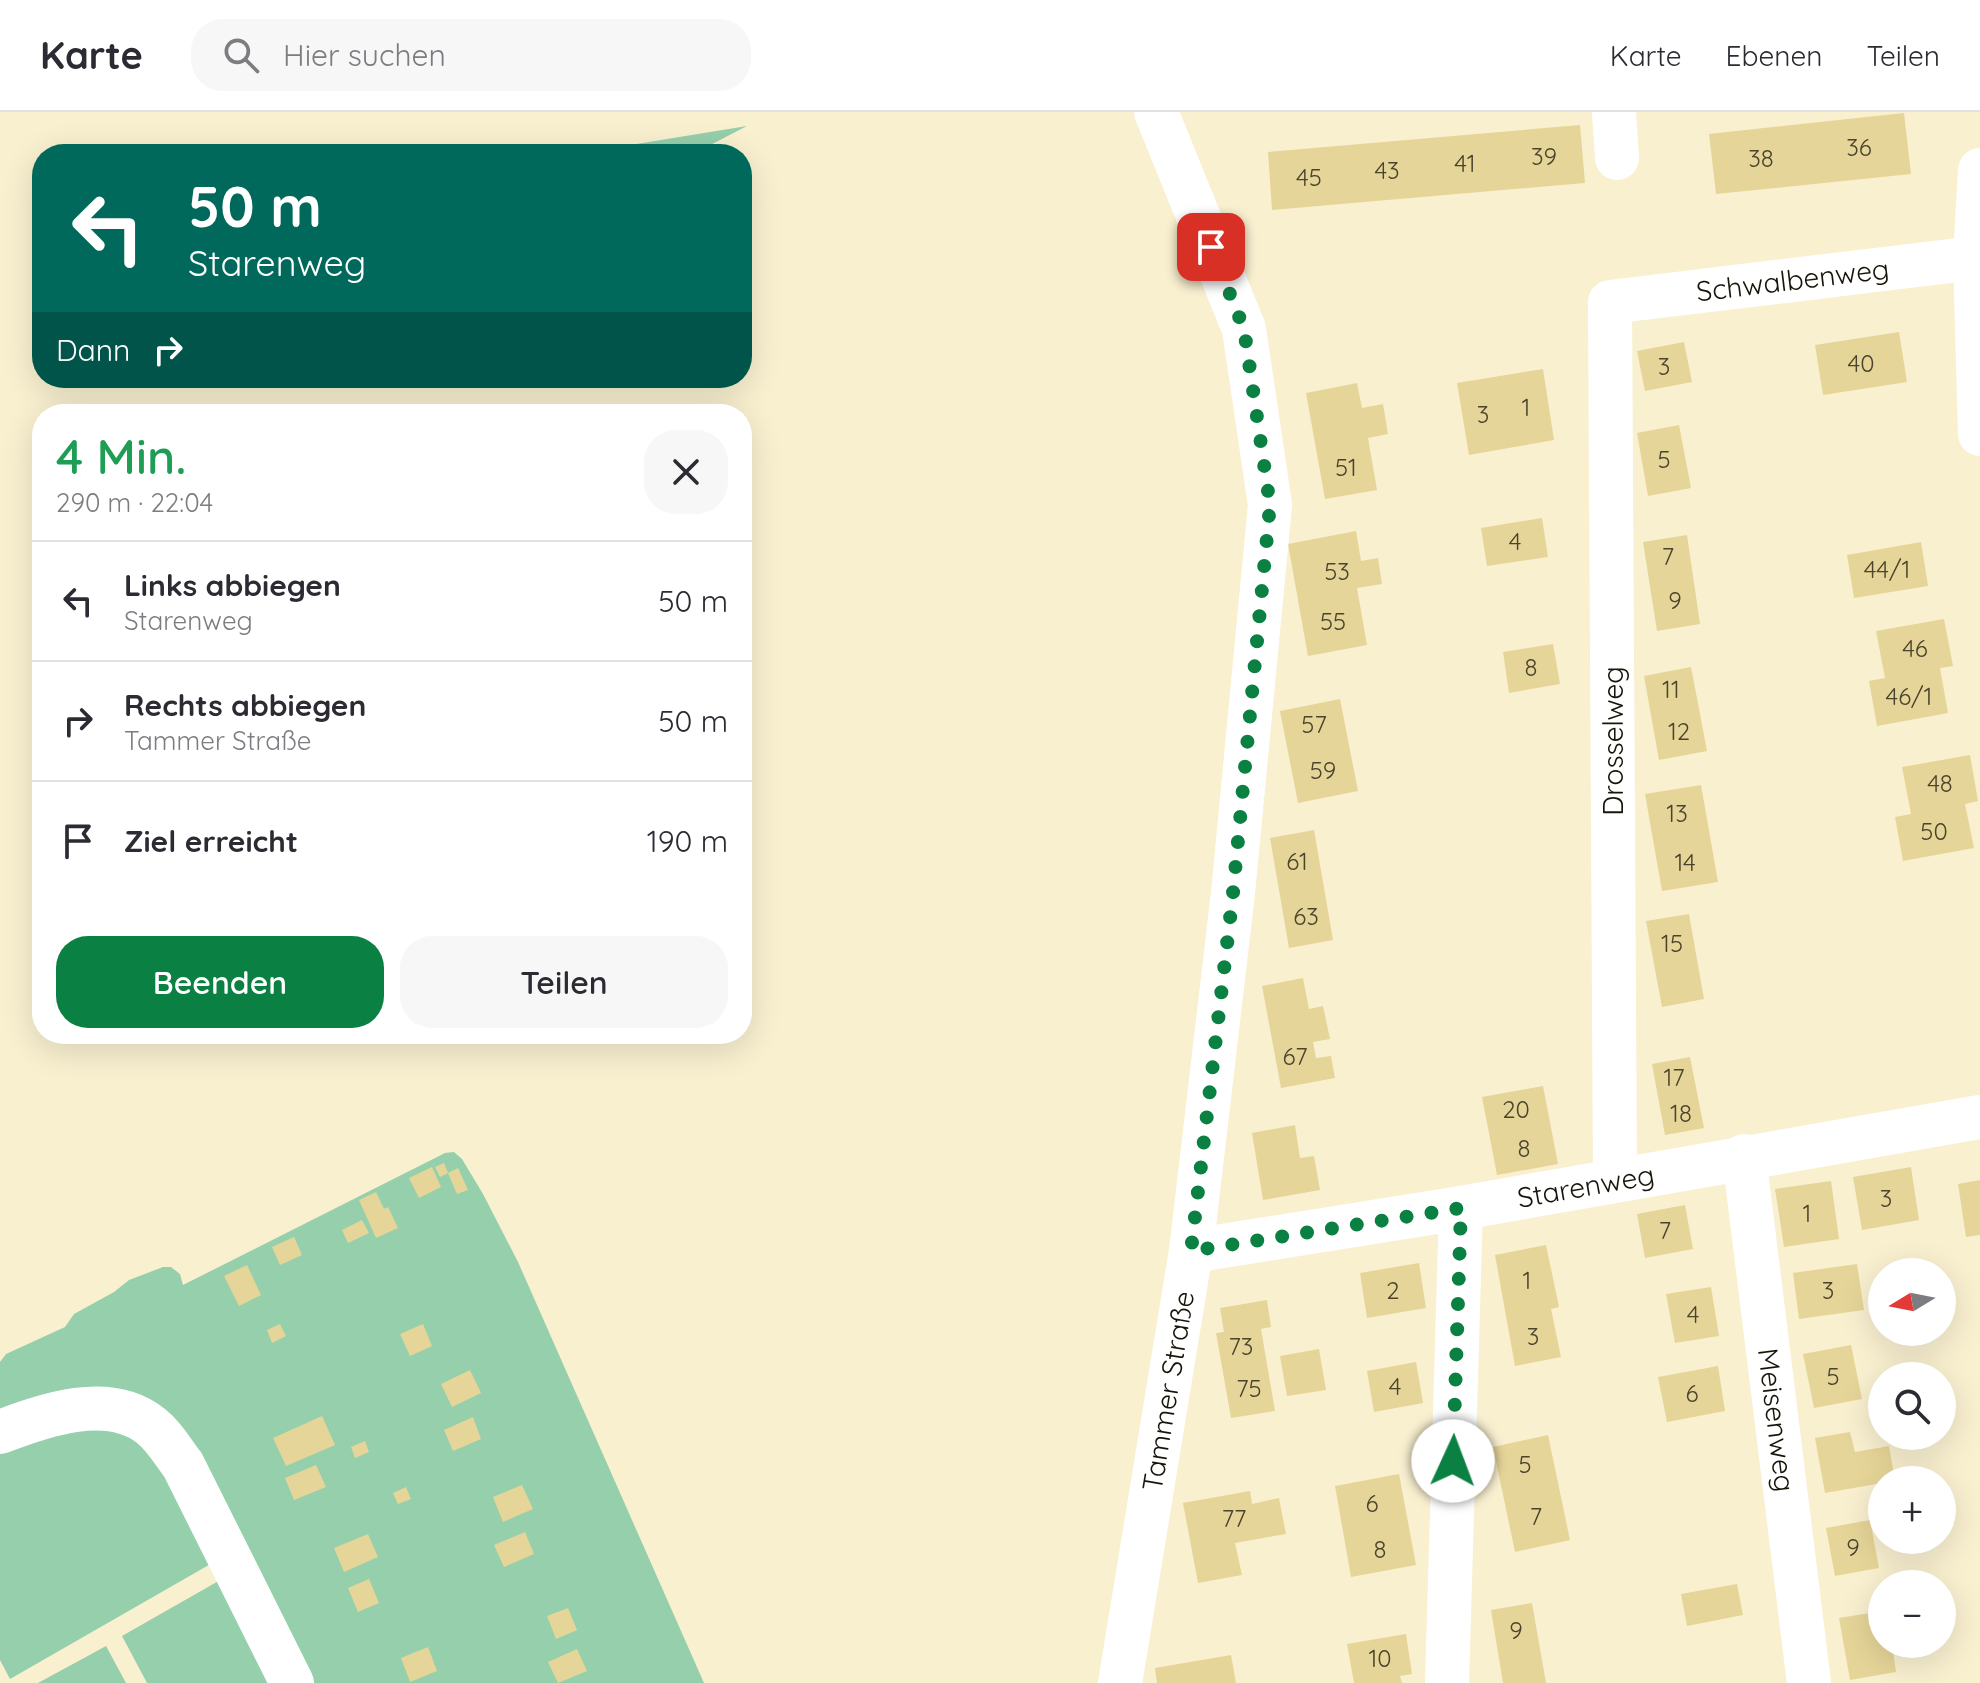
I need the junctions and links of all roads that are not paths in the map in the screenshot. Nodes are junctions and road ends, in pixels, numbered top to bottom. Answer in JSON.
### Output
{"nodes":[{"id":1,"x":1156,"y":112,"type":"edge"},
{"id":2,"x":1614,"y":112,"type":"edge"},
{"id":3,"x":1617,"y":158,"type":"dead end"},
{"id":4,"x":1980,"y":170,"type":"edge"},
{"id":5,"x":1975,"y":258,"type":"junction"},
{"id":6,"x":1610,"y":302,"type":"joint"},
{"id":7,"x":1980,"y":434,"type":"edge"},
{"id":8,"x":1980,"y":1117,"type":"edge"},
{"id":9,"x":1744,"y":1156,"type":"junction"},
{"id":10,"x":1615,"y":1180,"type":"junction"},
{"id":11,"x":1461,"y":1208,"type":"junction"},
{"id":12,"x":1191,"y":1251,"type":"junction"},
{"id":13,"x":0,"y":1432,"type":"edge"},
{"id":14,"x":292,"y":1683,"type":"edge"},
{"id":15,"x":1120,"y":1683,"type":"edge"},
{"id":16,"x":1447,"y":1683,"type":"edge"},
{"id":17,"x":1809,"y":1683,"type":"edge"}],
"edges":[{"from":1,"to":12,"type":"street","name":"Tammer Straße"},
{"from":2,"to":3,"type":"street"},
{"from":4,"to":5,"type":"street"},
{"from":5,"to":6,"type":"street","name":"Schwalbenweg"},
{"from":5,"to":7,"type":"street"},
{"from":6,"to":10,"type":"street","name":"Drosselweg"},
{"from":8,"to":9,"type":"street","name":"Starenweg"},
{"from":9,"to":10,"type":"street","name":"Starenweg"},
{"from":9,"to":17,"type":"street","name":"Meisenweg"},
{"from":10,"to":11,"type":"street","name":"Starenweg"},
{"from":11,"to":12,"type":"street","name":"Starenweg"},
{"from":11,"to":16,"type":"street"},
{"from":12,"to":15,"type":"street","name":"Tammer Straße"},
{"from":13,"to":14,"type":"street"}]}
